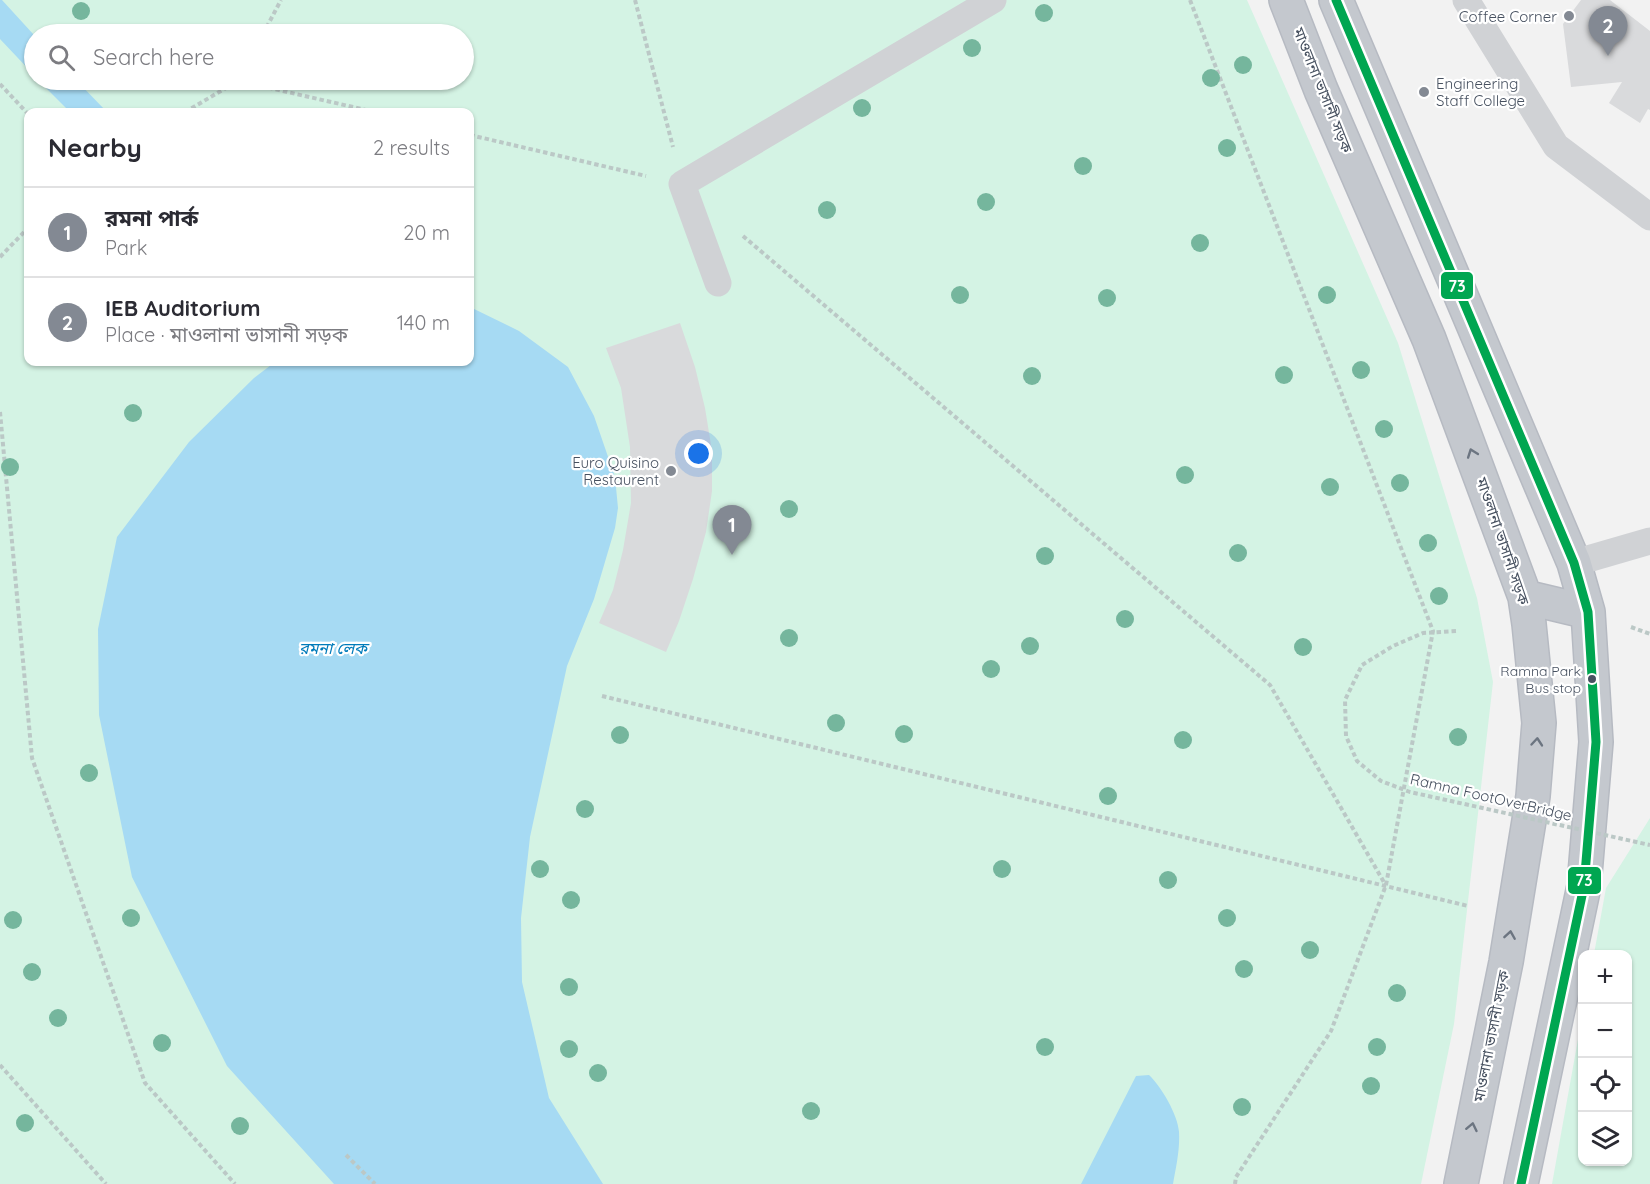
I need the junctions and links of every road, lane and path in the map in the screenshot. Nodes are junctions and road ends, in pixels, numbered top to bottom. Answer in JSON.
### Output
{"nodes":[{"id":1,"x":281,"y":0,"type":"edge"},
{"id":2,"x":635,"y":0,"type":"edge"},
{"id":3,"x":993,"y":0,"type":"edge"},
{"id":4,"x":1190,"y":0,"type":"edge"},
{"id":5,"x":1287,"y":0,"type":"edge"},
{"id":6,"x":1336,"y":0,"type":"edge"},
{"id":7,"x":1466,"y":0,"type":"edge"},
{"id":8,"x":268,"y":24,"type":"edge"},
{"id":9,"x":0,"y":84,"type":"edge"},
{"id":10,"x":222,"y":90,"type":"edge"},
{"id":11,"x":282,"y":90,"type":"edge"},
{"id":12,"x":192,"y":108,"type":"edge"},
{"id":13,"x":358,"y":108,"type":"edge"},
{"id":14,"x":24,"y":110,"type":"edge"},
{"id":15,"x":474,"y":136,"type":"edge"},
{"id":16,"x":682,"y":184,"type":"junction"},
{"id":17,"x":1650,"y":217,"type":"edge"},
{"id":18,"x":736,"y":230,"type":"dead end"},
{"id":19,"x":24,"y":232,"type":"edge"},
{"id":20,"x":0,"y":257,"type":"edge"},
{"id":21,"x":718,"y":283,"type":"dead end"},
{"id":22,"x":0,"y":412,"type":"edge"},
{"id":23,"x":1650,"y":541,"type":"edge"},
{"id":24,"x":1574,"y":562,"type":"junction"},
{"id":25,"x":1525,"y":597,"type":"junction"},
{"id":26,"x":1588,"y":612,"type":"junction"},
{"id":27,"x":1456,"y":631,"type":"dead end"},
{"id":28,"x":602,"y":696,"type":"dead end"},
{"id":29,"x":1650,"y":845,"type":"edge"},
{"id":30,"x":1386,"y":885,"type":"junction"},
{"id":31,"x":1468,"y":906,"type":"dead end"},
{"id":32,"x":0,"y":1065,"type":"edge"},
{"id":33,"x":346,"y":1155,"type":"dead end"},
{"id":34,"x":106,"y":1184,"type":"edge"},
{"id":35,"x":235,"y":1184,"type":"edge"},
{"id":36,"x":375,"y":1184,"type":"edge"},
{"id":37,"x":1235,"y":1184,"type":"edge"},
{"id":38,"x":1461,"y":1184,"type":"edge"},
{"id":39,"x":1521,"y":1184,"type":"edge"}],
"edges":[{"from":1,"to":8,"type":"path"},
{"from":2,"to":16,"type":"path"},
{"from":3,"to":16,"type":"lane"},
{"from":4,"to":30,"type":"path"},
{"from":25,"to":5,"type":"highway","name":"মাওলানা ভাসানী সড়ক","one_way":true},
{"from":6,"to":24,"type":"highway"},
{"from":7,"to":17,"type":"lane"},
{"from":9,"to":14,"type":"path"},
{"from":10,"to":12,"type":"path"},
{"from":11,"to":13,"type":"path"},
{"from":15,"to":16,"type":"path"},
{"from":16,"to":21,"type":"lane"},
{"from":18,"to":30,"type":"path"},
{"from":19,"to":20,"type":"path"},
{"from":22,"to":35,"type":"path"},
{"from":23,"to":24,"type":"lane"},
{"from":24,"to":26,"type":"highway"},
{"from":25,"to":26,"type":"highway"},
{"from":38,"to":25,"type":"highway","name":"মাওলানা ভাসানী সড়ক","one_way":true},
{"from":26,"to":39,"type":"highway"},
{"from":27,"to":29,"type":"path","name":"Ramna FootOverBridge","bridge":true},
{"from":28,"to":30,"type":"path"},
{"from":30,"to":31,"type":"path"},
{"from":30,"to":37,"type":"path"},
{"from":32,"to":34,"type":"path"},
{"from":33,"to":36,"type":"path"}]}
